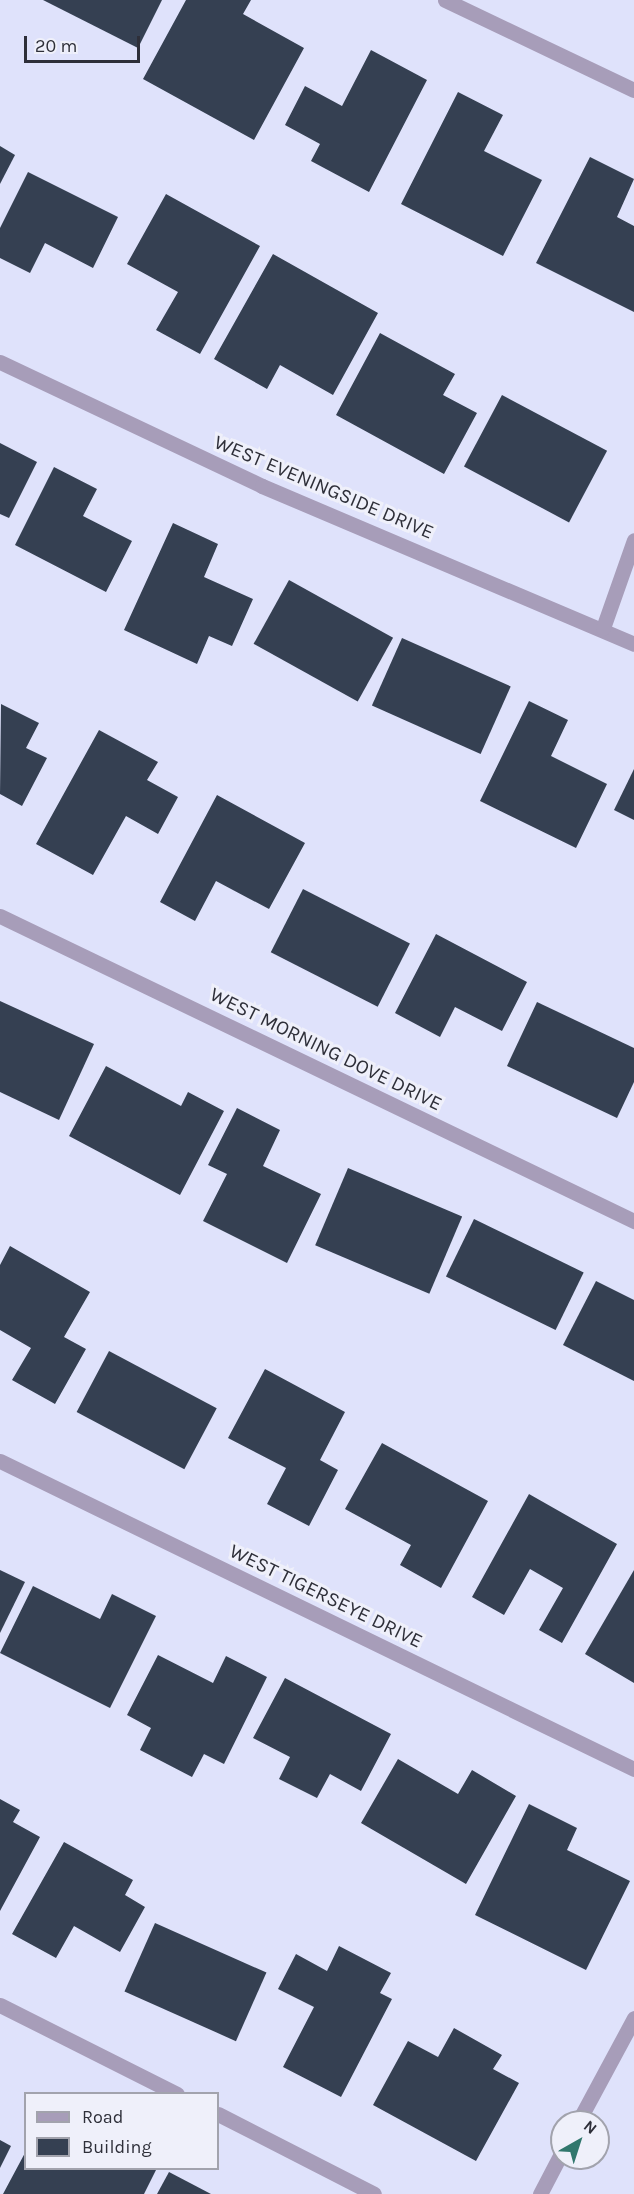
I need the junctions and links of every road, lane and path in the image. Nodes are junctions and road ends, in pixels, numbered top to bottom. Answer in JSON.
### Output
{"nodes":[{"id":1,"x":445,"y":0,"type":"edge"},
{"id":2,"x":634,"y":90,"type":"edge"},
{"id":3,"x":0,"y":362,"type":"edge"},
{"id":4,"x":634,"y":540,"type":"edge"},
{"id":5,"x":603,"y":628,"type":"junction"},
{"id":6,"x":634,"y":644,"type":"edge"},
{"id":7,"x":0,"y":916,"type":"edge"},
{"id":8,"x":634,"y":1221,"type":"edge"},
{"id":9,"x":0,"y":1461,"type":"edge"},
{"id":10,"x":634,"y":1769,"type":"edge"},
{"id":11,"x":0,"y":2005,"type":"edge"},
{"id":12,"x":634,"y":2018,"type":"edge"},
{"id":13,"x":173,"y":2092,"type":"edge"},
{"id":14,"x":584,"y":2110,"type":"edge"},
{"id":15,"x":219,"y":2115,"type":"edge"},
{"id":16,"x":553,"y":2170,"type":"edge"},
{"id":17,"x":374,"y":2194,"type":"edge"},
{"id":18,"x":540,"y":2194,"type":"edge"}],
"edges":[{"from":1,"to":2,"type":"street"},
{"from":3,"to":5,"type":"street","name":"WEST EVENINGSIDE DRIVE"},
{"from":4,"to":5,"type":"street"},
{"from":5,"to":6,"type":"street","name":"WEST EVENINGSIDE DRIVE"},
{"from":7,"to":8,"type":"street","name":"WEST MORNING DOVE DRIVE"},
{"from":9,"to":10,"type":"street","name":"WEST TIGERSEYE DRIVE"},
{"from":11,"to":13,"type":"street"},
{"from":12,"to":14,"type":"street"},
{"from":15,"to":17,"type":"street"},
{"from":16,"to":18,"type":"street"}]}
